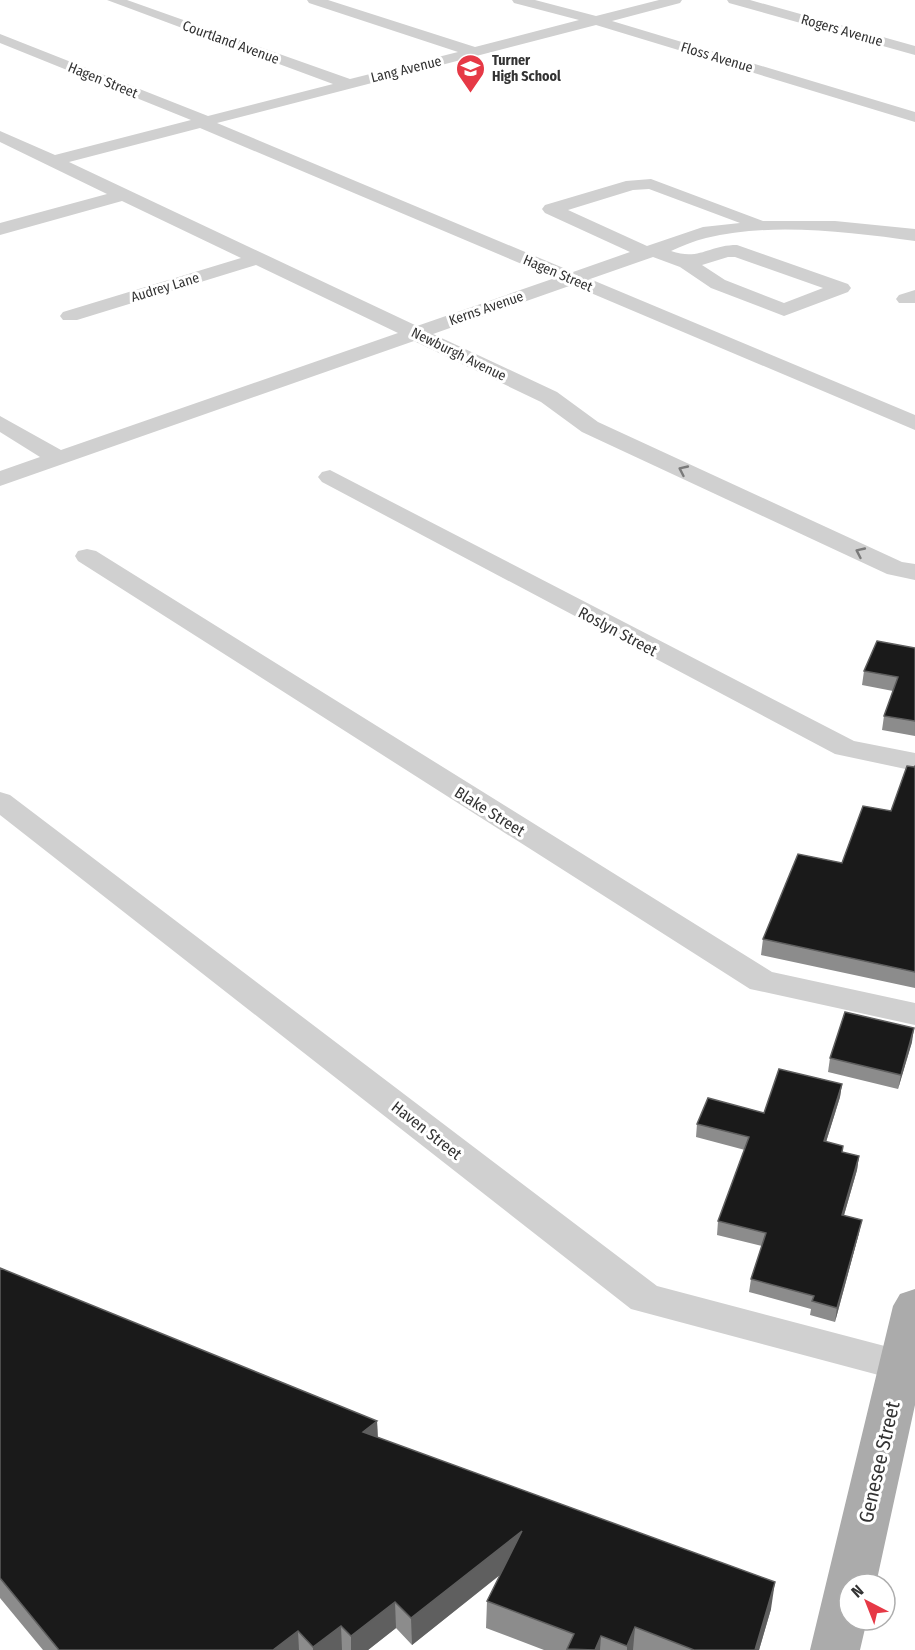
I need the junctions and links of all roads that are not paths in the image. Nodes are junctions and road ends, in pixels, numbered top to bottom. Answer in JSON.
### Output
{"nodes":[{"id":1,"x":114,"y":0,"type":"edge"},
{"id":2,"x":314,"y":0,"type":"edge"},
{"id":3,"x":519,"y":0,"type":"edge"},
{"id":4,"x":675,"y":0,"type":"edge"},
{"id":5,"x":734,"y":0,"type":"edge"},
{"id":6,"x":593,"y":21,"type":"junction"},
{"id":7,"x":0,"y":38,"type":"edge"},
{"id":8,"x":915,"y":51,"type":"edge"},
{"id":9,"x":474,"y":52,"type":"junction"},
{"id":10,"x":348,"y":84,"type":"junction"},
{"id":11,"x":915,"y":117,"type":"edge"},
{"id":12,"x":204,"y":122,"type":"junction"},
{"id":13,"x":0,"y":137,"type":"edge"},
{"id":14,"x":53,"y":160,"type":"junction"},
{"id":15,"x":126,"y":194,"type":"junction"},
{"id":16,"x":762,"y":225,"type":"junction"},
{"id":17,"x":0,"y":229,"type":"edge"},
{"id":18,"x":915,"y":235,"type":"edge"},
{"id":19,"x":691,"y":236,"type":"junction"},
{"id":20,"x":649,"y":251,"type":"junction"},
{"id":21,"x":727,"y":251,"type":"junction"},
{"id":22,"x":260,"y":258,"type":"junction"},
{"id":23,"x":687,"y":263,"type":"junction"},
{"id":24,"x":571,"y":278,"type":"junction"},
{"id":25,"x":70,"y":316,"type":"dead end"},
{"id":26,"x":415,"y":333,"type":"junction"},
{"id":27,"x":0,"y":423,"type":"edge"},
{"id":28,"x":915,"y":423,"type":"edge"},
{"id":29,"x":58,"y":458,"type":"junction"},
{"id":30,"x":330,"y":477,"type":"dead end"},
{"id":31,"x":0,"y":479,"type":"edge"},
{"id":32,"x":87,"y":556,"type":"dead end"},
{"id":33,"x":915,"y":572,"type":"edge"},
{"id":34,"x":915,"y":762,"type":"edge"},
{"id":35,"x":0,"y":801,"type":"edge"},
{"id":36,"x":915,"y":1014,"type":"edge"},
{"id":37,"x":915,"y":1306,"type":"edge"},
{"id":38,"x":901,"y":1365,"type":"junction"},
{"id":39,"x":853,"y":1572,"type":"edge"},
{"id":40,"x":839,"y":1632,"type":"edge"},
{"id":41,"x":835,"y":1650,"type":"edge"}],
"edges":[{"from":1,"to":10,"type":"street","name":"Courtland Avenue"},
{"from":2,"to":9,"type":"street"},
{"from":3,"to":6,"type":"street","name":"Floss Avenue"},
{"from":4,"to":6,"type":"street","name":"Lang Avenue"},
{"from":5,"to":8,"type":"street","name":"Rogers Avenue"},
{"from":6,"to":9,"type":"street","name":"Lang Avenue"},
{"from":6,"to":11,"type":"street","name":"Floss Avenue"},
{"from":7,"to":12,"type":"street","name":"Hagen Street"},
{"from":9,"to":10,"type":"street","name":"Lang Avenue"},
{"from":10,"to":12,"type":"street","name":"Lang Avenue"},
{"from":12,"to":14,"type":"street","name":"Lang Avenue"},
{"from":12,"to":24,"type":"street","name":"Hagen Street"},
{"from":13,"to":14,"type":"street","name":"Newburgh Avenue"},
{"from":14,"to":15,"type":"street","name":"Newburgh Avenue"},
{"from":15,"to":17,"type":"street"},
{"from":15,"to":22,"type":"street","name":"Newburgh Avenue"},
{"from":16,"to":18,"type":"street","name":"Kerns Avenue"},
{"from":16,"to":19,"type":"street","name":"Kerns Avenue"},
{"from":16,"to":20,"type":"street"},
{"from":19,"to":20,"type":"street","name":"Kerns Avenue"},
{"from":19,"to":21,"type":"street"},
{"from":20,"to":23,"type":"street"},
{"from":20,"to":24,"type":"street","name":"Kerns Avenue"},
{"from":21,"to":23,"type":"street"},
{"from":21,"to":23,"type":"street"},
{"from":22,"to":25,"type":"street","name":"Audrey Lane"},
{"from":22,"to":26,"type":"street","name":"Newburgh Avenue"},
{"from":24,"to":26,"type":"street","name":"Kerns Avenue"},
{"from":24,"to":28,"type":"street","name":"Hagen Street"},
{"from":26,"to":29,"type":"street","name":"Kerns Avenue"},
{"from":33,"to":26,"type":"street","name":"Newburgh Avenue","one_way":true},
{"from":27,"to":29,"type":"street"},
{"from":29,"to":31,"type":"street","name":"Kerns Avenue"},
{"from":30,"to":34,"type":"street","name":"Roslyn Street"},
{"from":32,"to":36,"type":"street","name":"Blake Street"},
{"from":35,"to":38,"type":"street","name":"Haven Street"},
{"from":37,"to":38,"type":"main road","name":"Genesee Street"},
{"from":38,"to":39,"type":"main road","name":"Genesee Street"},
{"from":40,"to":41,"type":"main road"}]}
